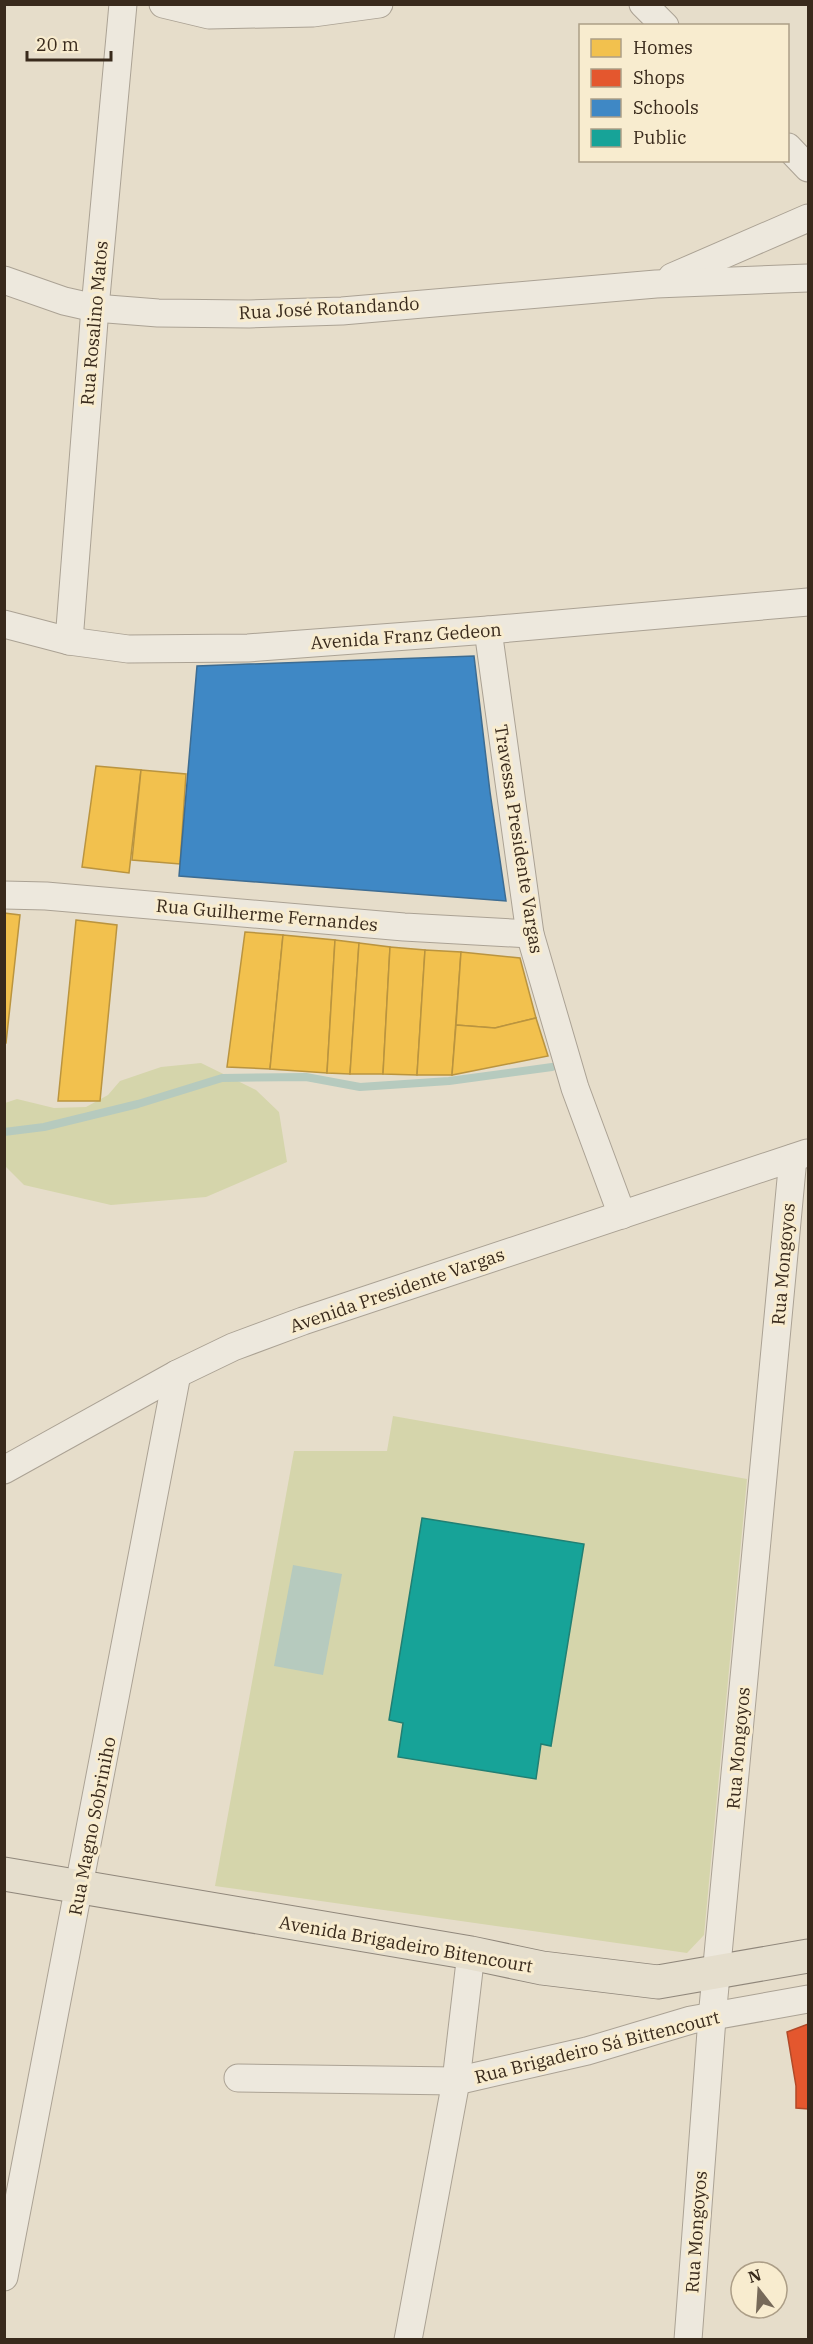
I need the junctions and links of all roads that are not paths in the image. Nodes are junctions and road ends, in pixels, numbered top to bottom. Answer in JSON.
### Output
{"nodes":[{"id":1,"x":123,"y":4,"type":"edge"},
{"id":2,"x":163,"y":4,"type":"edge"},
{"id":3,"x":379,"y":4,"type":"edge"},
{"id":4,"x":643,"y":4,"type":"edge"},
{"id":5,"x":663,"y":24,"type":"edge"},
{"id":6,"x":789,"y":148,"type":"edge"},
{"id":7,"x":808,"y":168,"type":"edge"},
{"id":8,"x":808,"y":218,"type":"edge"},
{"id":9,"x":808,"y":279,"type":"edge"},
{"id":10,"x":4,"y":280,"type":"edge"},
{"id":11,"x":656,"y":284,"type":"junction"},
{"id":12,"x":95,"y":308,"type":"junction"},
{"id":13,"x":808,"y":602,"type":"edge"},
{"id":14,"x":4,"y":624,"type":"edge"},
{"id":15,"x":488,"y":630,"type":"junction"},
{"id":16,"x":69,"y":641,"type":"junction"},
{"id":17,"x":4,"y":895,"type":"edge"},
{"id":18,"x":530,"y":934,"type":"junction"},
{"id":19,"x":801,"y":1155,"type":"edge"},
{"id":20,"x":622,"y":1215,"type":"junction"},
{"id":21,"x":177,"y":1374,"type":"junction"},
{"id":22,"x":4,"y":1470,"type":"edge"},
{"id":23,"x":4,"y":1874,"type":"edge"},
{"id":24,"x":81,"y":1887,"type":"junction"},
{"id":25,"x":471,"y":1953,"type":"junction"},
{"id":26,"x":808,"y":1956,"type":"edge"},
{"id":27,"x":716,"y":1973,"type":"junction"},
{"id":28,"x":808,"y":1999,"type":"edge"},
{"id":29,"x":712,"y":2018,"type":"junction"},
{"id":30,"x":238,"y":2078,"type":"dead end"},
{"id":31,"x":456,"y":2081,"type":"junction"},
{"id":32,"x":4,"y":2277,"type":"edge"},
{"id":33,"x":408,"y":2340,"type":"edge"},
{"id":34,"x":688,"y":2340,"type":"edge"}],
"edges":[{"from":1,"to":12,"type":"street","name":"Rua Rosalino Matos"},
{"from":2,"to":3,"type":"street"},
{"from":4,"to":5,"type":"street"},
{"from":6,"to":7,"type":"street"},
{"from":8,"to":11,"type":"street","name":"Rua José Rotandando"},
{"from":9,"to":11,"type":"street","name":"Rua José Rotandando"},
{"from":10,"to":12,"type":"street","name":"Rua José Rotandando"},
{"from":11,"to":12,"type":"street","name":"Rua José Rotandando"},
{"from":12,"to":16,"type":"street","name":"Rua Rosalino Matos"},
{"from":13,"to":15,"type":"street","name":"Avenida Franz Gedeon"},
{"from":14,"to":16,"type":"street","name":"Avenida Franz Gedeon"},
{"from":15,"to":16,"type":"street","name":"Avenida Franz Gedeon"},
{"from":15,"to":18,"type":"street","name":"Travessa Presidente Vargas"},
{"from":17,"to":18,"type":"street","name":"Rua Guilherme Fernandes"},
{"from":18,"to":20,"type":"street","name":"Travessa Presidente Vargas"},
{"from":19,"to":20,"type":"street","name":"Avenida Presidente Vargas"},
{"from":19,"to":27,"type":"street","name":"Rua Mongoyos"},
{"from":20,"to":21,"type":"street","name":"Avenida Presidente Vargas"},
{"from":21,"to":22,"type":"street","name":"Avenida Presidente Vargas"},
{"from":21,"to":24,"type":"street","name":"Rua Magno Sobriniho"},
{"from":23,"to":24,"type":"main road","name":"Avenida Brigadeiro Bitencourt"},
{"from":24,"to":25,"type":"main road","name":"Avenida Brigadeiro Bitencourt"},
{"from":24,"to":32,"type":"street","name":"Rua Magno Sobriniho"},
{"from":25,"to":27,"type":"main road","name":"Avenida Brigadeiro Bitencourt"},
{"from":25,"to":31,"type":"street"},
{"from":26,"to":27,"type":"main road","name":"Avenida Brigadeiro Bitencourt"},
{"from":27,"to":29,"type":"street","name":"Rua Mongoyos"},
{"from":28,"to":29,"type":"street","name":"Rua Brigadeiro Sá Bittencourt"},
{"from":29,"to":31,"type":"street","name":"Rua Brigadeiro Sá Bittencourt"},
{"from":29,"to":34,"type":"street","name":"Rua Mongoyos"},
{"from":30,"to":31,"type":"street","name":"Rua Brigadeiro Sá Bittencourt"},
{"from":31,"to":33,"type":"street"}]}
